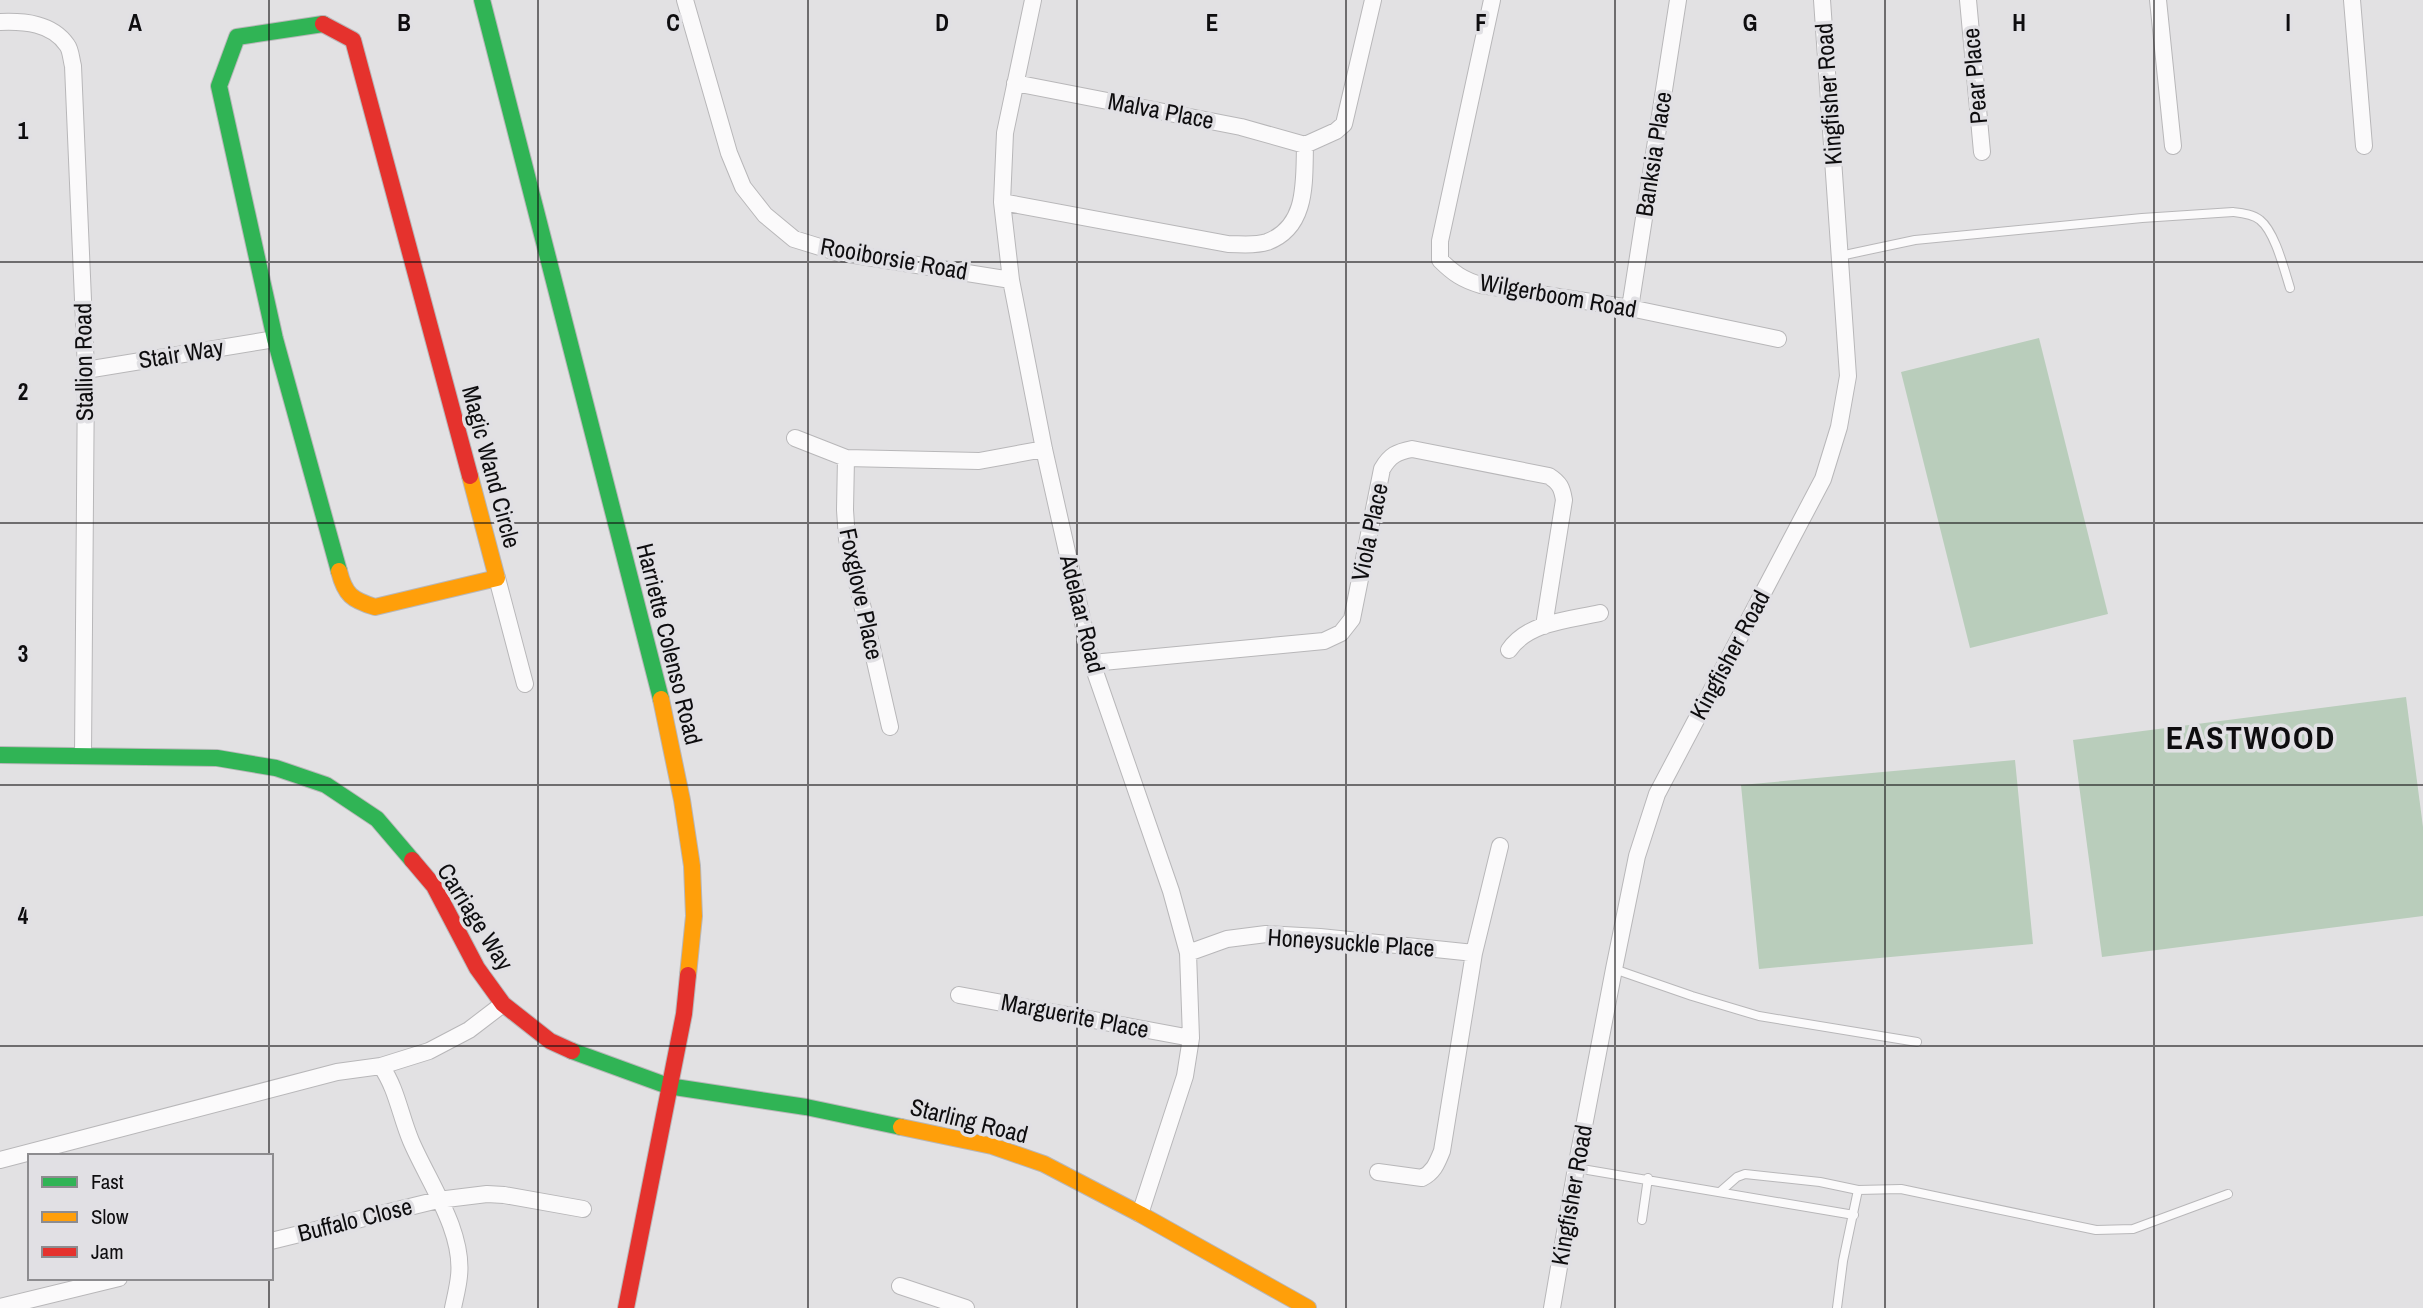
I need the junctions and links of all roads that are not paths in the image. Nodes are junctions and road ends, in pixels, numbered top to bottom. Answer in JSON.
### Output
{"nodes":[{"id":1,"x":482,"y":0,"type":"edge"},
{"id":2,"x":685,"y":0,"type":"edge"},
{"id":3,"x":1033,"y":0,"type":"edge"},
{"id":4,"x":1373,"y":0,"type":"edge"},
{"id":5,"x":1492,"y":0,"type":"edge"},
{"id":6,"x":1678,"y":0,"type":"edge"},
{"id":7,"x":1822,"y":0,"type":"edge"},
{"id":8,"x":1968,"y":0,"type":"edge"},
{"id":9,"x":2158,"y":0,"type":"edge"},
{"id":10,"x":2352,"y":0,"type":"edge"},
{"id":11,"x":0,"y":22,"type":"edge"},
{"id":12,"x":1015,"y":83,"type":"junction"},
{"id":13,"x":1305,"y":145,"type":"junction"},
{"id":14,"x":2173,"y":146,"type":"dead end"},
{"id":15,"x":2364,"y":146,"type":"dead end"},
{"id":16,"x":1982,"y":152,"type":"dead end"},
{"id":17,"x":1002,"y":202,"type":"junction"},
{"id":18,"x":1840,"y":256,"type":"junction"},
{"id":19,"x":1011,"y":280,"type":"junction"},
{"id":20,"x":2290,"y":288,"type":"dead end"},
{"id":21,"x":1630,"y":308,"type":"junction"},
{"id":22,"x":275,"y":338,"type":"junction"},
{"id":23,"x":1778,"y":339,"type":"dead end"},
{"id":24,"x":86,"y":370,"type":"junction"},
{"id":25,"x":795,"y":438,"type":"dead end"},
{"id":26,"x":1044,"y":449,"type":"junction"},
{"id":27,"x":846,"y":458,"type":"junction"},
{"id":28,"x":497,"y":578,"type":"junction"},
{"id":29,"x":1600,"y":613,"type":"dead end"},
{"id":30,"x":1544,"y":626,"type":"junction"},
{"id":31,"x":1509,"y":650,"type":"dead end"},
{"id":32,"x":1091,"y":663,"type":"junction"},
{"id":33,"x":525,"y":684,"type":"dead end"},
{"id":34,"x":890,"y":727,"type":"dead end"},
{"id":35,"x":0,"y":755,"type":"edge"},
{"id":36,"x":83,"y":755,"type":"junction"},
{"id":37,"x":1500,"y":846,"type":"dead end"},
{"id":38,"x":1188,"y":953,"type":"junction"},
{"id":39,"x":1474,"y":953,"type":"junction"},
{"id":40,"x":1614,"y":969,"type":"junction"},
{"id":41,"x":959,"y":995,"type":"dead end"},
{"id":42,"x":503,"y":1004,"type":"junction"},
{"id":43,"x":1191,"y":1038,"type":"junction"},
{"id":44,"x":1917,"y":1042,"type":"dead end"},
{"id":45,"x":381,"y":1066,"type":"junction"},
{"id":46,"x":668,"y":1086,"type":"junction"},
{"id":47,"x":0,"y":1160,"type":"edge"},
{"id":48,"x":1576,"y":1168,"type":"junction"},
{"id":49,"x":1378,"y":1172,"type":"dead end"},
{"id":50,"x":1648,"y":1178,"type":"junction"},
{"id":51,"x":1858,"y":1190,"type":"junction"},
{"id":52,"x":1721,"y":1191,"type":"junction"},
{"id":53,"x":2228,"y":1194,"type":"dead end"},
{"id":54,"x":438,"y":1200,"type":"junction"},
{"id":55,"x":583,"y":1209,"type":"dead end"},
{"id":56,"x":1140,"y":1214,"type":"junction"},
{"id":57,"x":1854,"y":1215,"type":"junction"},
{"id":58,"x":1642,"y":1220,"type":"dead end"},
{"id":59,"x":273,"y":1241,"type":"edge"},
{"id":60,"x":111,"y":1280,"type":"edge"},
{"id":61,"x":901,"y":1286,"type":"dead end"},
{"id":62,"x":1298,"y":1306,"type":"edge"},
{"id":63,"x":0,"y":1307,"type":"edge"},
{"id":64,"x":453,"y":1308,"type":"edge"},
{"id":65,"x":625,"y":1308,"type":"edge"},
{"id":66,"x":966,"y":1308,"type":"edge"},
{"id":67,"x":1552,"y":1308,"type":"edge"},
{"id":68,"x":1837,"y":1308,"type":"edge"}],
"edges":[{"from":1,"to":46,"type":"street","name":"Harriette Colenso Road"},
{"from":2,"to":19,"type":"street","name":"Rooiborsie Road"},
{"from":3,"to":12,"type":"street","name":"Adelaar Road"},
{"from":4,"to":13,"type":"street"},
{"from":5,"to":21,"type":"street","name":"Wilgerboom Road"},
{"from":6,"to":21,"type":"street","name":"Banksia Place"},
{"from":7,"to":18,"type":"street","name":"Kingfisher Road"},
{"from":8,"to":16,"type":"street","name":"Pear Place"},
{"from":9,"to":14,"type":"street"},
{"from":10,"to":15,"type":"street"},
{"from":11,"to":24,"type":"street","name":"Stallion Road"},
{"from":12,"to":13,"type":"street","name":"Malva Place"},
{"from":12,"to":17,"type":"street","name":"Adelaar Road"},
{"from":13,"to":17,"type":"street"},
{"from":17,"to":19,"type":"street","name":"Adelaar Road"},
{"from":18,"to":20,"type":"lane"},
{"from":18,"to":40,"type":"street","name":"Kingfisher Road"},
{"from":19,"to":26,"type":"street","name":"Adelaar Road"},
{"from":21,"to":23,"type":"street","name":"Wilgerboom Road"},
{"from":22,"to":24,"type":"street","name":"Stair Way"},
{"from":22,"to":28,"type":"street","name":"Magic Wand Circle"},
{"from":22,"to":28,"type":"street","name":"Magic Wand Circle"},
{"from":24,"to":36,"type":"street","name":"Stallion Road"},
{"from":25,"to":27,"type":"street"},
{"from":26,"to":27,"type":"street"},
{"from":26,"to":32,"type":"street","name":"Adelaar Road"},
{"from":27,"to":34,"type":"street","name":"Foxglove Place"},
{"from":28,"to":33,"type":"street"},
{"from":29,"to":30,"type":"street"},
{"from":30,"to":31,"type":"street"},
{"from":30,"to":32,"type":"street","name":"Viola Place"},
{"from":32,"to":38,"type":"street","name":"Adelaar Road"},
{"from":35,"to":36,"type":"street","name":"Carriage Way"},
{"from":36,"to":42,"type":"street","name":"Carriage Way"},
{"from":37,"to":39,"type":"street"},
{"from":38,"to":39,"type":"street","name":"Honeysuckle Place"},
{"from":38,"to":43,"type":"street","name":"Adelaar Road"},
{"from":39,"to":49,"type":"street"},
{"from":40,"to":44,"type":"lane"},
{"from":40,"to":48,"type":"street","name":"Kingfisher Road"},
{"from":41,"to":43,"type":"street","name":"Marguerite Place"},
{"from":42,"to":45,"type":"street"},
{"from":42,"to":46,"type":"street","name":"Carriage Way"},
{"from":43,"to":56,"type":"street","name":"Adelaar Road"},
{"from":45,"to":47,"type":"street"},
{"from":45,"to":54,"type":"street"},
{"from":46,"to":56,"type":"street","name":"Starling Road"},
{"from":46,"to":65,"type":"street","name":"Harriette Colenso Road"},
{"from":48,"to":50,"type":"lane"},
{"from":48,"to":67,"type":"street","name":"Kingfisher Road"},
{"from":50,"to":52,"type":"lane"},
{"from":50,"to":58,"type":"lane"},
{"from":51,"to":52,"type":"lane"},
{"from":51,"to":53,"type":"lane"},
{"from":51,"to":57,"type":"lane"},
{"from":52,"to":57,"type":"lane"},
{"from":54,"to":55,"type":"street","name":"Buffalo Close"},
{"from":54,"to":59,"type":"street","name":"Buffalo Close"},
{"from":54,"to":64,"type":"street"},
{"from":56,"to":62,"type":"street","name":"Starling Road"},
{"from":57,"to":68,"type":"lane"},
{"from":60,"to":63,"type":"street"},
{"from":61,"to":66,"type":"street"}]}
